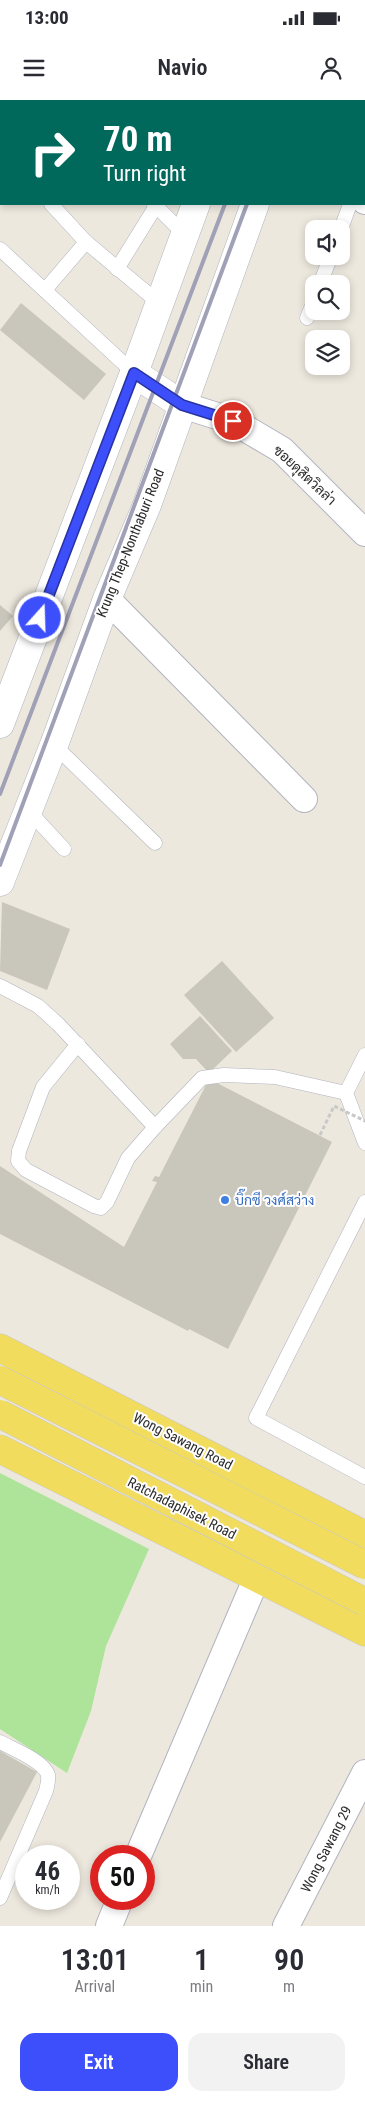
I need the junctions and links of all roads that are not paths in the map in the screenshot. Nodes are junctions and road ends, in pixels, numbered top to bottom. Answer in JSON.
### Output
{"nodes":[{"id":1,"x":52,"y":205,"type":"edge"},
{"id":2,"x":155,"y":205,"type":"edge"},
{"id":3,"x":196,"y":205,"type":"edge"},
{"id":4,"x":255,"y":205,"type":"edge"},
{"id":5,"x":350,"y":205,"type":"edge"},
{"id":6,"x":344,"y":220,"type":"edge"},
{"id":7,"x":184,"y":234,"type":"junction"},
{"id":8,"x":86,"y":242,"type":"junction"},
{"id":9,"x":0,"y":248,"type":"edge"},
{"id":10,"x":117,"y":269,"type":"junction"},
{"id":11,"x":44,"y":290,"type":"junction"},
{"id":12,"x":158,"y":302,"type":"junction"},
{"id":13,"x":134,"y":373,"type":"junction"},
{"id":14,"x":182,"y":405,"type":"junction"},
{"id":15,"x":365,"y":533,"type":"edge"},
{"id":16,"x":107,"y":600,"type":"junction"},
{"id":17,"x":0,"y":724,"type":"edge"},
{"id":18,"x":54,"y":745,"type":"junction"},
{"id":19,"x":304,"y":799,"type":"dead end"},
{"id":20,"x":28,"y":810,"type":"junction"},
{"id":21,"x":155,"y":843,"type":"dead end"},
{"id":22,"x":64,"y":849,"type":"dead end"},
{"id":23,"x":0,"y":882,"type":"edge"},
{"id":24,"x":0,"y":986,"type":"edge"},
{"id":25,"x":78,"y":1044,"type":"junction"},
{"id":26,"x":365,"y":1055,"type":"edge"},
{"id":27,"x":346,"y":1093,"type":"junction"},
{"id":28,"x":155,"y":1127,"type":"junction"},
{"id":29,"x":365,"y":1143,"type":"edge"},
{"id":30,"x":365,"y":1202,"type":"edge"},
{"id":31,"x":0,"y":1348,"type":"edge"},
{"id":32,"x":0,"y":1380,"type":"edge"},
{"id":33,"x":0,"y":1414,"type":"edge"},
{"id":34,"x":196,"y":1448,"type":"junction"},
{"id":35,"x":0,"y":1449,"type":"edge"},
{"id":36,"x":365,"y":1477,"type":"edge"},
{"id":37,"x":167,"y":1533,"type":"junction"},
{"id":38,"x":365,"y":1535,"type":"edge"},
{"id":39,"x":365,"y":1565,"type":"edge"},
{"id":40,"x":257,"y":1577,"type":"junction"},
{"id":41,"x":365,"y":1602,"type":"edge"},
{"id":42,"x":365,"y":1632,"type":"edge"},
{"id":43,"x":0,"y":1742,"type":"edge"},
{"id":44,"x":365,"y":1773,"type":"edge"},
{"id":45,"x":143,"y":1845,"type":"edge"},
{"id":46,"x":0,"y":1898,"type":"edge"},
{"id":47,"x":116,"y":1910,"type":"edge"},
{"id":48,"x":109,"y":1926,"type":"edge"},
{"id":49,"x":286,"y":1926,"type":"edge"}],
"edges":[{"from":1,"to":8,"type":"lane"},
{"from":2,"to":7,"type":"lane"},
{"from":2,"to":10,"type":"lane"},
{"from":3,"to":7,"type":"main road"},
{"from":4,"to":14,"type":"main road","name":"Krung Thep-Nonthaburi Road"},
{"from":5,"to":6,"type":"lane"},
{"from":7,"to":12,"type":"main road"},
{"from":8,"to":10,"type":"lane"},
{"from":8,"to":11,"type":"lane"},
{"from":9,"to":11,"type":"lane"},
{"from":10,"to":12,"type":"lane"},
{"from":11,"to":13,"type":"lane"},
{"from":12,"to":13,"type":"main road"},
{"from":13,"to":14,"type":"main road"},
{"from":13,"to":17,"type":"main road"},
{"from":14,"to":15,"type":"street","name":"ซอยดุสิตวิลล่า"},
{"from":14,"to":16,"type":"main road","name":"Krung Thep-Nonthaburi Road"},
{"from":16,"to":18,"type":"main road","name":"Krung Thep-Nonthaburi Road"},
{"from":16,"to":19,"type":"street"},
{"from":18,"to":20,"type":"main road","name":"Krung Thep-Nonthaburi Road"},
{"from":18,"to":21,"type":"lane"},
{"from":20,"to":22,"type":"lane"},
{"from":20,"to":23,"type":"main road","name":"Krung Thep-Nonthaburi Road"},
{"from":24,"to":25,"type":"lane"},
{"from":25,"to":28,"type":"lane"},
{"from":25,"to":28,"type":"lane"},
{"from":26,"to":27,"type":"lane"},
{"from":27,"to":28,"type":"lane"},
{"from":27,"to":29,"type":"lane"},
{"from":30,"to":36,"type":"lane"},
{"from":31,"to":34,"type":"main road","name":"Wong Sawang Road"},
{"from":32,"to":39,"type":"main road","bridge":true},
{"from":33,"to":41,"type":"main road","name":"Ratchadaphisek Road","bridge":true},
{"from":34,"to":37,"type":"main road"},
{"from":34,"to":38,"type":"main road","name":"Wong Sawang Road"},
{"from":35,"to":37,"type":"main road"},
{"from":37,"to":40,"type":"main road"},
{"from":40,"to":42,"type":"main road"},
{"from":40,"to":45,"type":"street"},
{"from":43,"to":46,"type":"lane"},
{"from":44,"to":49,"type":"street","name":"Wong Sawang 29"},
{"from":47,"to":48,"type":"street"}]}
